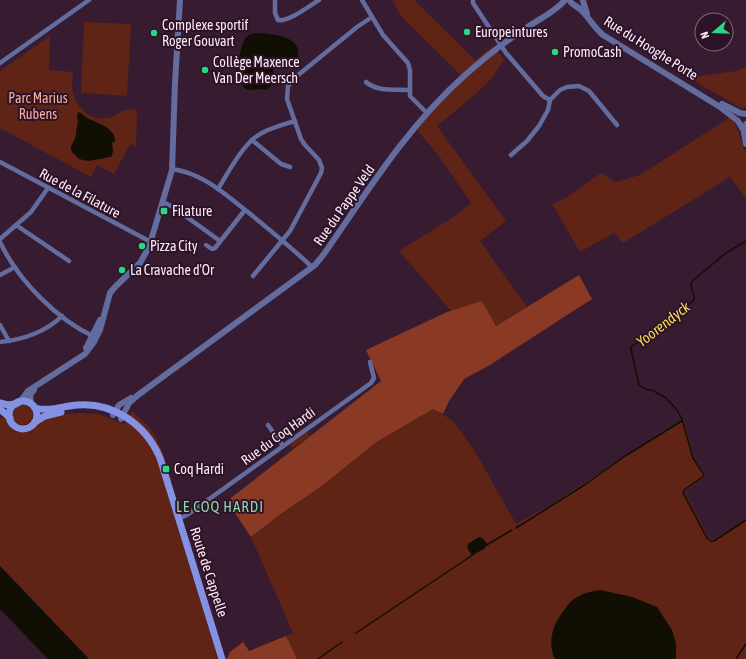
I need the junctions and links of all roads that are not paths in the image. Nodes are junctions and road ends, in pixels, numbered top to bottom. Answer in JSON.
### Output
{"nodes":[{"id":1,"x":89,"y":0,"type":"edge"},
{"id":2,"x":180,"y":0,"type":"edge"},
{"id":3,"x":275,"y":0,"type":"edge"},
{"id":4,"x":319,"y":0,"type":"edge"},
{"id":5,"x":362,"y":0,"type":"edge"},
{"id":6,"x":473,"y":0,"type":"edge"},
{"id":7,"x":566,"y":0,"type":"edge"},
{"id":8,"x":584,"y":1,"type":"edge"},
{"id":9,"x":572,"y":3,"type":"edge"},
{"id":10,"x":553,"y":11,"type":"junction"},
{"id":11,"x":372,"y":17,"type":"junction"},
{"id":12,"x":592,"y":25,"type":"junction"},
{"id":13,"x":500,"y":46,"type":"junction"},
{"id":14,"x":0,"y":63,"type":"edge"},
{"id":15,"x":366,"y":82,"type":"dead end"},
{"id":16,"x":409,"y":90,"type":"junction"},
{"id":17,"x":698,"y":92,"type":"junction"},
{"id":18,"x":550,"y":100,"type":"junction"},
{"id":19,"x":427,"y":113,"type":"junction"},
{"id":20,"x":746,"y":114,"type":"edge"},
{"id":21,"x":295,"y":121,"type":"junction"},
{"id":22,"x":746,"y":124,"type":"edge"},
{"id":23,"x":617,"y":125,"type":"dead end"},
{"id":24,"x":744,"y":131,"type":"junction"},
{"id":25,"x":252,"y":140,"type":"junction"},
{"id":26,"x":746,"y":144,"type":"edge"},
{"id":27,"x":511,"y":155,"type":"dead end"},
{"id":28,"x":0,"y":162,"type":"edge"},
{"id":29,"x":290,"y":167,"type":"dead end"},
{"id":30,"x":172,"y":169,"type":"junction"},
{"id":31,"x":48,"y":188,"type":"junction"},
{"id":32,"x":218,"y":189,"type":"junction"},
{"id":33,"x":163,"y":202,"type":"junction"},
{"id":34,"x":245,"y":210,"type":"junction"},
{"id":35,"x":16,"y":226,"type":"junction"},
{"id":36,"x":0,"y":239,"type":"edge"},
{"id":37,"x":282,"y":240,"type":"junction"},
{"id":38,"x":220,"y":241,"type":"junction"},
{"id":39,"x":0,"y":242,"type":"edge"},
{"id":40,"x":151,"y":242,"type":"junction"},
{"id":41,"x":206,"y":245,"type":"dead end"},
{"id":42,"x":69,"y":261,"type":"dead end"},
{"id":43,"x":312,"y":267,"type":"junction"},
{"id":44,"x":15,"y":268,"type":"junction"},
{"id":45,"x":0,"y":275,"type":"edge"},
{"id":46,"x":253,"y":276,"type":"dead end"},
{"id":47,"x":62,"y":316,"type":"junction"},
{"id":48,"x":0,"y":325,"type":"edge"},
{"id":49,"x":95,"y":336,"type":"junction"},
{"id":50,"x":8,"y":341,"type":"junction"},
{"id":51,"x":0,"y":342,"type":"edge"},
{"id":52,"x":370,"y":362,"type":"dead end"},
{"id":53,"x":40,"y":385,"type":"junction"},
{"id":54,"x":138,"y":394,"type":"junction"},
{"id":55,"x":0,"y":403,"type":"edge"},
{"id":56,"x":17,"y":403,"type":"junction"},
{"id":57,"x":33,"y":406,"type":"junction"},
{"id":58,"x":0,"y":409,"type":"edge"},
{"id":59,"x":114,"y":413,"type":"junction"},
{"id":60,"x":122,"y":417,"type":"junction"},
{"id":61,"x":10,"y":418,"type":"junction"},
{"id":62,"x":35,"y":422,"type":"junction"},
{"id":63,"x":268,"y":425,"type":"dead end"},
{"id":64,"x":283,"y":446,"type":"junction"},
{"id":65,"x":178,"y":519,"type":"junction"},
{"id":66,"x":222,"y":659,"type":"edge"}],
"edges":[{"from":1,"to":14,"type":"street"},
{"from":2,"to":30,"type":"street"},
{"from":3,"to":4,"type":"street"},
{"from":5,"to":11,"type":"street"},
{"from":6,"to":13,"type":"street"},
{"from":7,"to":10,"type":"street","name":"Rue du Pappe Veld"},
{"from":8,"to":9,"type":"street","name":"Rue du Pappe Veld"},
{"from":8,"to":12,"type":"street","name":"Rue du Hooghe Porte"},
{"from":9,"to":10,"type":"street","name":"Rue du Pappe Veld"},
{"from":9,"to":12,"type":"street","name":"Rue du Hooghe Porte"},
{"from":10,"to":13,"type":"street","name":"Rue du Pappe Veld"},
{"from":11,"to":16,"type":"street"},
{"from":11,"to":21,"type":"street"},
{"from":12,"to":17,"type":"street","name":"Rue du Hooghe Porte"},
{"from":13,"to":18,"type":"street"},
{"from":13,"to":19,"type":"street","name":"Rue du Pappe Veld"},
{"from":15,"to":16,"type":"street"},
{"from":16,"to":19,"type":"street"},
{"from":17,"to":20,"type":"street","name":"Rue du Hooghe Porte"},
{"from":17,"to":24,"type":"street","name":"Rue du Hooghe Porte"},
{"from":18,"to":23,"type":"street"},
{"from":18,"to":27,"type":"street"},
{"from":19,"to":43,"type":"street","name":"Rue du Pappe Veld"},
{"from":21,"to":25,"type":"street"},
{"from":21,"to":37,"type":"street"},
{"from":22,"to":24,"type":"street"},
{"from":24,"to":26,"type":"street"},
{"from":25,"to":29,"type":"street"},
{"from":25,"to":32,"type":"street"},
{"from":28,"to":31,"type":"street","name":"Rue de la Filature"},
{"from":30,"to":32,"type":"street"},
{"from":30,"to":33,"type":"street"},
{"from":31,"to":35,"type":"street"},
{"from":31,"to":40,"type":"street","name":"Rue de la Filature"},
{"from":32,"to":34,"type":"street"},
{"from":33,"to":38,"type":"street"},
{"from":33,"to":40,"type":"street"},
{"from":34,"to":37,"type":"street"},
{"from":34,"to":38,"type":"street"},
{"from":35,"to":36,"type":"street"},
{"from":35,"to":42,"type":"street"},
{"from":37,"to":43,"type":"street"},
{"from":37,"to":46,"type":"street"},
{"from":38,"to":41,"type":"street"},
{"from":39,"to":44,"type":"street"},
{"from":40,"to":49,"type":"street"},
{"from":43,"to":54,"type":"street","name":"Rue du Pappe Veld"},
{"from":44,"to":45,"type":"street"},
{"from":44,"to":47,"type":"street"},
{"from":47,"to":49,"type":"street"},
{"from":47,"to":50,"type":"street"},
{"from":48,"to":50,"type":"street"},
{"from":49,"to":53,"type":"street"},
{"from":50,"to":51,"type":"street"},
{"from":52,"to":64,"type":"street","name":"Rue du Coq Hardi"},
{"from":53,"to":56,"type":"street"},
{"from":53,"to":57,"type":"street"},
{"from":54,"to":59,"type":"street","name":"Rue du Pappe Veld"},
{"from":54,"to":60,"type":"street","name":"Rue du Pappe Veld"},
{"from":55,"to":56,"type":"main road"},
{"from":56,"to":57,"type":"main road"},
{"from":56,"to":61,"type":"main road"},
{"from":57,"to":59,"type":"main road"},
{"from":57,"to":62,"type":"main road"},
{"from":58,"to":61,"type":"main road"},
{"from":59,"to":60,"type":"main road","name":"Route de Cappelle"},
{"from":59,"to":62,"type":"main road"},
{"from":60,"to":65,"type":"main road","name":"Route de Cappelle"},
{"from":61,"to":62,"type":"main road"},
{"from":63,"to":64,"type":"street"},
{"from":64,"to":65,"type":"street","name":"Rue du Coq Hardi"},
{"from":65,"to":66,"type":"main road","name":"Route de Cappelle"}]}
